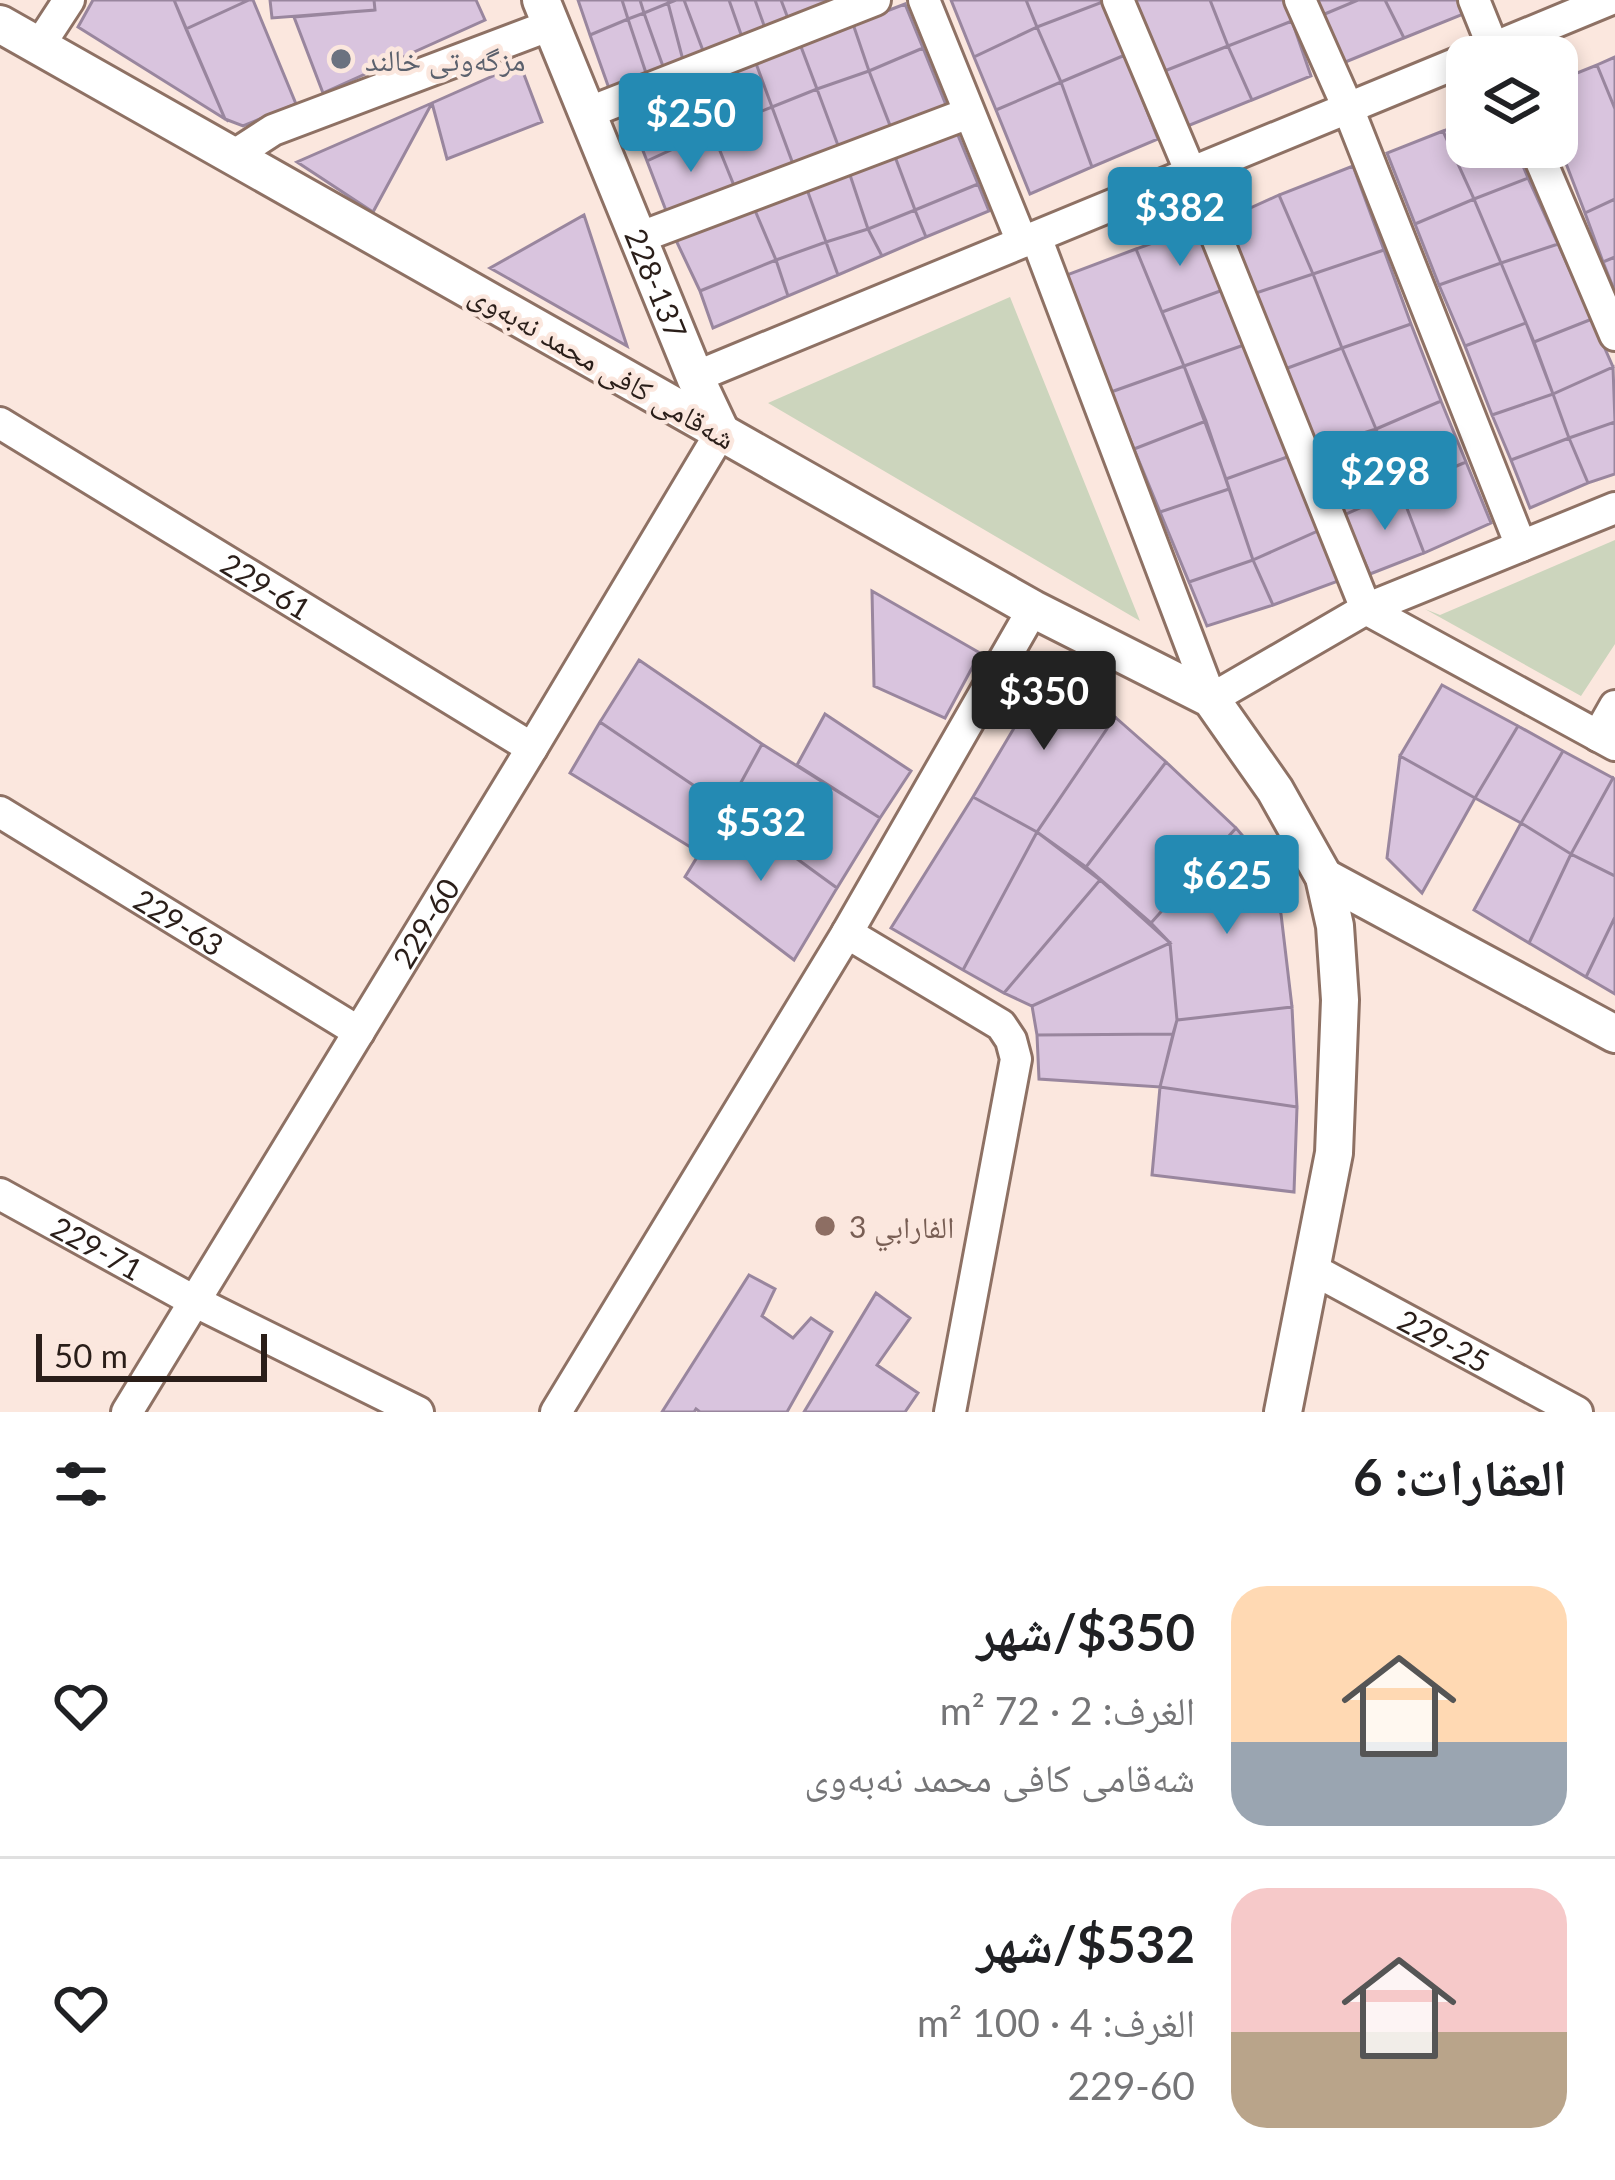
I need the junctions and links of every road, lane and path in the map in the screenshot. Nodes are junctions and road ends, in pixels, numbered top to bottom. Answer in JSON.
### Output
{"nodes":[{"id":1,"x":70,"y":0,"type":"edge"},
{"id":2,"x":875,"y":0,"type":"edge"},
{"id":3,"x":924,"y":0,"type":"edge"},
{"id":4,"x":1118,"y":0,"type":"edge"},
{"id":5,"x":1300,"y":0,"type":"edge"},
{"id":6,"x":1474,"y":0,"type":"edge"},
{"id":7,"x":1609,"y":0,"type":"edge"},
{"id":8,"x":546,"y":12,"type":"edge"},
{"id":9,"x":0,"y":24,"type":"edge"},
{"id":10,"x":1479,"y":36,"type":"edge"},
{"id":11,"x":1526,"y":36,"type":"edge"},
{"id":12,"x":39,"y":46,"type":"junction"},
{"id":13,"x":1446,"y":69,"type":"edge"},
{"id":14,"x":1348,"y":108,"type":"junction"},
{"id":15,"x":969,"y":112,"type":"junction"},
{"id":16,"x":587,"y":113,"type":"junction"},
{"id":17,"x":232,"y":156,"type":"junction"},
{"id":18,"x":1544,"y":168,"type":"edge"},
{"id":19,"x":1191,"y":173,"type":"junction"},
{"id":20,"x":638,"y":238,"type":"junction"},
{"id":21,"x":1029,"y":239,"type":"junction"},
{"id":22,"x":1615,"y":335,"type":"edge"},
{"id":23,"x":695,"y":377,"type":"junction"},
{"id":24,"x":0,"y":423,"type":"edge"},
{"id":25,"x":721,"y":432,"type":"junction"},
{"id":26,"x":1615,"y":508,"type":"edge"},
{"id":27,"x":1521,"y":546,"type":"junction"},
{"id":28,"x":1033,"y":609,"type":"junction"},
{"id":29,"x":1366,"y":609,"type":"junction"},
{"id":30,"x":1210,"y":699,"type":"junction"},
{"id":31,"x":1615,"y":706,"type":"edge"},
{"id":32,"x":1606,"y":740,"type":"edge"},
{"id":33,"x":532,"y":748,"type":"junction"},
{"id":34,"x":0,"y":812,"type":"edge"},
{"id":35,"x":1324,"y":877,"type":"junction"},
{"id":36,"x":848,"y":932,"type":"junction"},
{"id":37,"x":359,"y":1032,"type":"junction"},
{"id":38,"x":1615,"y":1034,"type":"edge"},
{"id":39,"x":0,"y":1194,"type":"edge"},
{"id":40,"x":1312,"y":1269,"type":"junction"},
{"id":41,"x":194,"y":1301,"type":"junction"},
{"id":42,"x":127,"y":1412,"type":"edge"},
{"id":43,"x":418,"y":1412,"type":"edge"},
{"id":44,"x":556,"y":1412,"type":"edge"},
{"id":45,"x":950,"y":1412,"type":"edge"},
{"id":46,"x":1282,"y":1412,"type":"edge"},
{"id":47,"x":1577,"y":1412,"type":"edge"}],
"edges":[{"from":1,"to":12,"type":"street"},
{"from":2,"to":16,"type":"street"},
{"from":3,"to":15,"type":"street"},
{"from":4,"to":19,"type":"street"},
{"from":5,"to":14,"type":"street"},
{"from":6,"to":10,"type":"street"},
{"from":7,"to":11,"type":"street"},
{"from":8,"to":16,"type":"street","name":"228-137"},
{"from":8,"to":17,"type":"street"},
{"from":9,"to":12,"type":"street","name":"شەقامی کافی محمد نەبەوی"},
{"from":12,"to":17,"type":"street","name":"شەقامی کافی محمد نەبەوی"},
{"from":13,"to":14,"type":"street"},
{"from":14,"to":19,"type":"street"},
{"from":14,"to":27,"type":"street"},
{"from":15,"to":20,"type":"street"},
{"from":15,"to":21,"type":"street"},
{"from":16,"to":20,"type":"street","name":"228-137"},
{"from":17,"to":25,"type":"street","name":"شەقامی کافی محمد نەبەوی"},
{"from":18,"to":22,"type":"street"},
{"from":19,"to":21,"type":"street"},
{"from":19,"to":29,"type":"street"},
{"from":20,"to":23,"type":"street","name":"228-137"},
{"from":21,"to":23,"type":"street"},
{"from":21,"to":30,"type":"street"},
{"from":23,"to":25,"type":"street","name":"228-137"},
{"from":24,"to":33,"type":"street","name":"229-61"},
{"from":25,"to":28,"type":"street","name":"شەقامی کافی محمد نەبەوی"},
{"from":25,"to":33,"type":"street","name":"229-60"},
{"from":26,"to":27,"type":"street"},
{"from":27,"to":29,"type":"street"},
{"from":28,"to":30,"type":"street","name":"شەقامی کافی محمد نەبەوی"},
{"from":28,"to":36,"type":"street"},
{"from":29,"to":30,"type":"street"},
{"from":29,"to":32,"type":"street"},
{"from":30,"to":35,"type":"street"},
{"from":31,"to":32,"type":"street"},
{"from":33,"to":37,"type":"street","name":"229-60"},
{"from":34,"to":37,"type":"street","name":"229-63"},
{"from":35,"to":38,"type":"street"},
{"from":35,"to":40,"type":"street"},
{"from":36,"to":44,"type":"street"},
{"from":36,"to":45,"type":"street"},
{"from":37,"to":41,"type":"street","name":"229-60"},
{"from":39,"to":41,"type":"street","name":"229-71"},
{"from":40,"to":46,"type":"street"},
{"from":40,"to":47,"type":"street","name":"229-25"},
{"from":41,"to":42,"type":"street","name":"229-60"},
{"from":41,"to":43,"type":"street","name":"229-71"}]}
